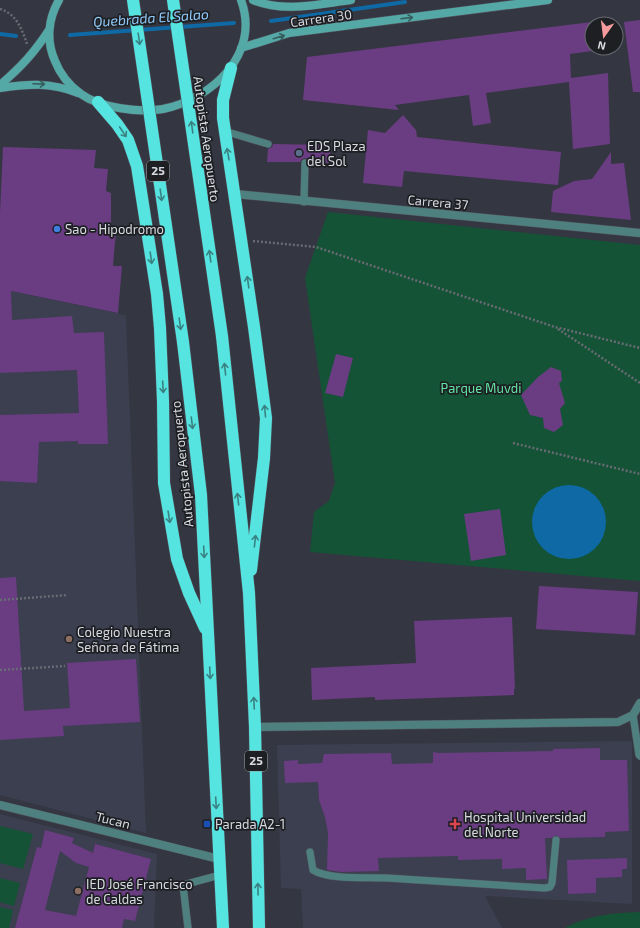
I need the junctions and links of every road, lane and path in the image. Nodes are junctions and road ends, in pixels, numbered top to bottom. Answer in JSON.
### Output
{"nodes":[{"id":1,"x":59,"y":0,"type":"edge"},
{"id":2,"x":133,"y":0,"type":"edge"},
{"id":3,"x":173,"y":0,"type":"edge"},
{"id":4,"x":241,"y":0,"type":"edge"},
{"id":5,"x":253,"y":0,"type":"edge"},
{"id":6,"x":351,"y":0,"type":"edge"},
{"id":7,"x":548,"y":0,"type":"edge"},
{"id":8,"x":0,"y":9,"type":"edge"},
{"id":9,"x":49,"y":29,"type":"junction"},
{"id":10,"x":241,"y":48,"type":"junction"},
{"id":11,"x":34,"y":52,"type":"junction"},
{"id":12,"x":231,"y":68,"type":"junction"},
{"id":13,"x":0,"y":87,"type":"edge"},
{"id":14,"x":82,"y":95,"type":"junction"},
{"id":15,"x":98,"y":102,"type":"junction"},
{"id":16,"x":224,"y":130,"type":"junction"},
{"id":17,"x":268,"y":144,"type":"dead end"},
{"id":18,"x":305,"y":162,"type":"dead end"},
{"id":19,"x":234,"y":194,"type":"junction"},
{"id":20,"x":304,"y":202,"type":"junction"},
{"id":21,"x":640,"y":233,"type":"edge"},
{"id":22,"x":241,"y":239,"type":"junction"},
{"id":23,"x":556,"y":328,"type":"junction"},
{"id":24,"x":640,"y":348,"type":"edge"},
{"id":25,"x":640,"y":383,"type":"edge"},
{"id":26,"x":513,"y":443,"type":"dead end"},
{"id":27,"x":640,"y":474,"type":"edge"},
{"id":28,"x":249,"y":593,"type":"junction"},
{"id":29,"x":68,"y":595,"type":"dead end"},
{"id":30,"x":0,"y":600,"type":"edge"},
{"id":31,"x":208,"y":634,"type":"junction"},
{"id":32,"x":65,"y":666,"type":"dead end"},
{"id":33,"x":0,"y":670,"type":"edge"},
{"id":34,"x":640,"y":703,"type":"edge"},
{"id":35,"x":633,"y":715,"type":"junction"},
{"id":36,"x":255,"y":727,"type":"junction"},
{"id":37,"x":640,"y":756,"type":"edge"},
{"id":38,"x":0,"y":805,"type":"edge"},
{"id":39,"x":556,"y":840,"type":"dead end"},
{"id":40,"x":310,"y":852,"type":"dead end"},
{"id":41,"x":219,"y":859,"type":"junction"},
{"id":42,"x":220,"y":875,"type":"junction"},
{"id":43,"x":188,"y":928,"type":"edge"},
{"id":44,"x":223,"y":928,"type":"edge"},
{"id":45,"x":259,"y":928,"type":"edge"}],
"edges":[{"from":1,"to":9,"type":"street"},
{"from":2,"to":31,"type":"highway","name":"Autopista Aeropuerto","number":"25","one_way":true,"bridge":true},
{"from":28,"to":3,"type":"highway","name":"Autopista Aeropuerto","number":"25","one_way":true,"bridge":true},
{"from":4,"to":10,"type":"street"},
{"from":5,"to":6,"type":"street","name":"Carrera 30"},
{"from":10,"to":7,"type":"street","name":"Carrera 30","one_way":true},
{"from":8,"to":11,"type":"path"},
{"from":9,"to":11,"type":"street"},
{"from":9,"to":14,"type":"street"},
{"from":10,"to":12,"type":"street"},
{"from":11,"to":13,"type":"street"},
{"from":12,"to":15,"type":"street"},
{"from":12,"to":16,"type":"highway"},
{"from":13,"to":14,"type":"street","one_way":true},
{"from":14,"to":15,"type":"street"},
{"from":15,"to":31,"type":"highway","one_way":true},
{"from":16,"to":17,"type":"lane"},
{"from":19,"to":16,"type":"highway","one_way":true},
{"from":18,"to":20,"type":"lane"},
{"from":19,"to":20,"type":"street","name":"Carrera 37"},
{"from":19,"to":22,"type":"highway"},
{"from":20,"to":21,"type":"street","name":"Carrera 37"},
{"from":22,"to":23,"type":"path"},
{"from":28,"to":22,"type":"highway","one_way":true},
{"from":23,"to":24,"type":"path"},
{"from":23,"to":25,"type":"path"},
{"from":26,"to":27,"type":"path"},
{"from":36,"to":28,"type":"highway","name":"Autopista Aeropuerto","number":"25","one_way":true},
{"from":29,"to":30,"type":"path"},
{"from":31,"to":41,"type":"highway","name":"Autopista Aeropuerto","number":"25","one_way":true},
{"from":32,"to":33,"type":"path"},
{"from":34,"to":35,"type":"street"},
{"from":35,"to":36,"type":"street"},
{"from":35,"to":37,"type":"lane"},
{"from":45,"to":36,"type":"highway","name":"Autopista Aeropuerto","number":"25","one_way":true},
{"from":38,"to":41,"type":"street","name":"Tucan"},
{"from":39,"to":40,"type":"lane"},
{"from":41,"to":42,"type":"highway","name":"Autopista Aeropuerto","number":"25"},
{"from":42,"to":43,"type":"lane"},
{"from":42,"to":44,"type":"highway","name":"Autopista Aeropuerto","number":"25"}]}
